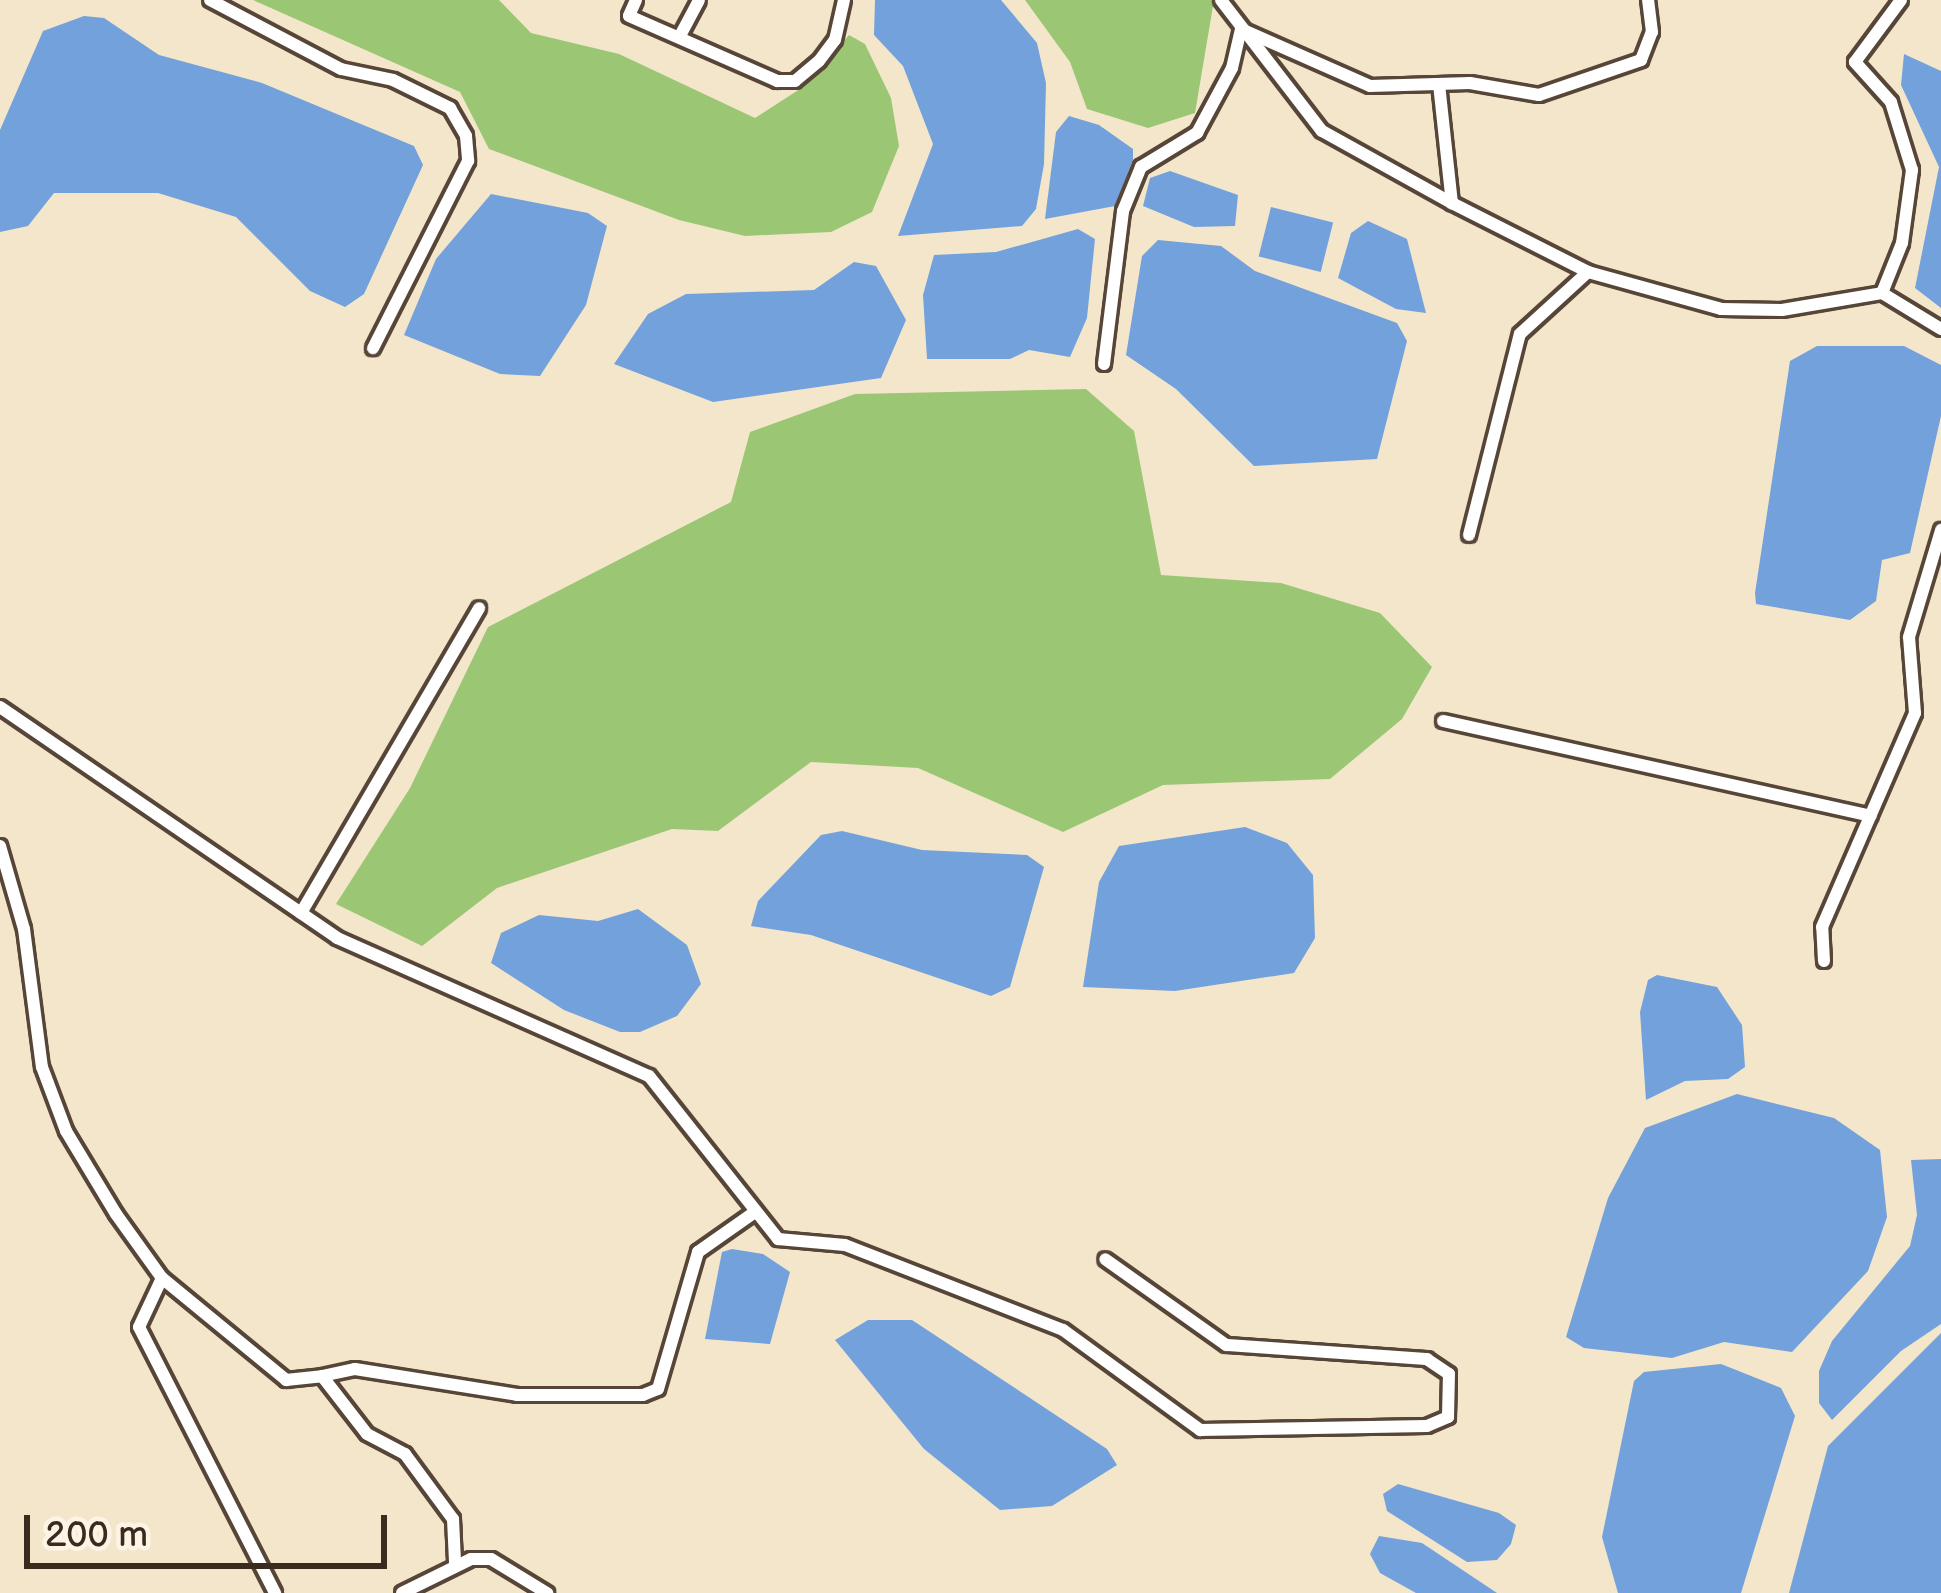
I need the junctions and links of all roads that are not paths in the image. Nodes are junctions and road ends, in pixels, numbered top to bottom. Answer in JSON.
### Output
{"nodes":[{"id":1,"x":210,"y":0,"type":"edge"},
{"id":2,"x":636,"y":0,"type":"edge"},
{"id":3,"x":699,"y":0,"type":"edge"},
{"id":4,"x":844,"y":0,"type":"edge"},
{"id":5,"x":1221,"y":0,"type":"edge"},
{"id":6,"x":1648,"y":0,"type":"edge"},
{"id":7,"x":1901,"y":0,"type":"edge"},
{"id":8,"x":1241,"y":29,"type":"junction"},
{"id":9,"x":681,"y":34,"type":"junction"},
{"id":10,"x":1439,"y":84,"type":"junction"},
{"id":11,"x":1452,"y":203,"type":"junction"},
{"id":12,"x":1588,"y":272,"type":"junction"},
{"id":13,"x":1882,"y":292,"type":"junction"},
{"id":14,"x":1941,"y":329,"type":"edge"},
{"id":15,"x":373,"y":348,"type":"dead end"},
{"id":16,"x":1104,"y":364,"type":"dead end"},
{"id":17,"x":1941,"y":530,"type":"edge"},
{"id":18,"x":1469,"y":535,"type":"dead end"},
{"id":19,"x":479,"y":608,"type":"dead end"},
{"id":20,"x":0,"y":707,"type":"edge"},
{"id":21,"x":1443,"y":721,"type":"dead end"},
{"id":22,"x":1871,"y":816,"type":"junction"},
{"id":23,"x":0,"y":846,"type":"edge"},
{"id":24,"x":301,"y":913,"type":"junction"},
{"id":25,"x":1824,"y":961,"type":"dead end"},
{"id":26,"x":755,"y":1212,"type":"junction"},
{"id":27,"x":1105,"y":1259,"type":"dead end"},
{"id":28,"x":162,"y":1278,"type":"junction"},
{"id":29,"x":322,"y":1376,"type":"junction"},
{"id":30,"x":455,"y":1562,"type":"junction"},
{"id":31,"x":275,"y":1593,"type":"edge"},
{"id":32,"x":402,"y":1593,"type":"edge"},
{"id":33,"x":547,"y":1593,"type":"edge"}],
"edges":[{"from":1,"to":15,"type":"street"},
{"from":2,"to":9,"type":"street"},
{"from":3,"to":9,"type":"street"},
{"from":4,"to":9,"type":"street"},
{"from":5,"to":8,"type":"street"},
{"from":6,"to":10,"type":"street"},
{"from":7,"to":13,"type":"street"},
{"from":8,"to":10,"type":"street"},
{"from":8,"to":11,"type":"street"},
{"from":8,"to":16,"type":"street"},
{"from":10,"to":11,"type":"street"},
{"from":11,"to":12,"type":"street"},
{"from":12,"to":13,"type":"street"},
{"from":12,"to":18,"type":"street"},
{"from":13,"to":14,"type":"street"},
{"from":17,"to":22,"type":"street"},
{"from":19,"to":24,"type":"street"},
{"from":20,"to":24,"type":"street"},
{"from":21,"to":22,"type":"street"},
{"from":22,"to":25,"type":"street"},
{"from":23,"to":28,"type":"street"},
{"from":24,"to":26,"type":"street"},
{"from":26,"to":27,"type":"street"},
{"from":26,"to":29,"type":"street"},
{"from":28,"to":29,"type":"street"},
{"from":28,"to":31,"type":"street"},
{"from":29,"to":30,"type":"street"},
{"from":30,"to":32,"type":"street"},
{"from":30,"to":33,"type":"street"}]}
